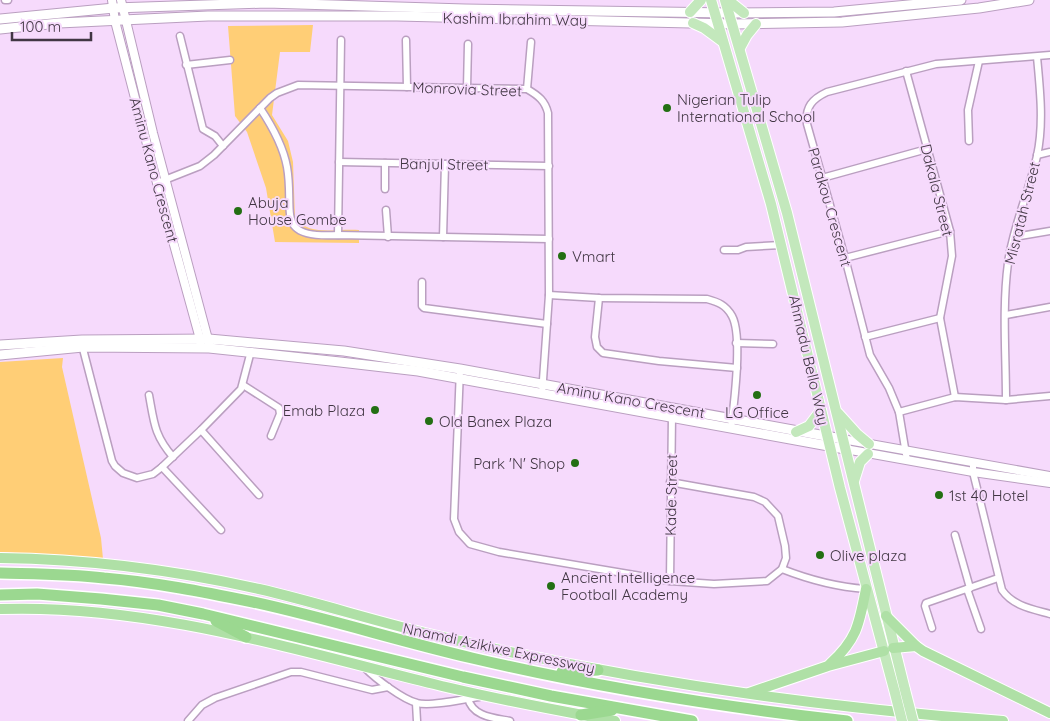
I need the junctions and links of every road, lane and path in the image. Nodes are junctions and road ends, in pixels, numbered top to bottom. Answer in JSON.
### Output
{"nodes":[{"id":1,"x":105,"y":0,"type":"edge"},
{"id":2,"x":701,"y":0,"type":"edge"},
{"id":3,"x":711,"y":0,"type":"edge"},
{"id":4,"x":726,"y":0,"type":"edge"},
{"id":5,"x":961,"y":0,"type":"edge"},
{"id":6,"x":1029,"y":0,"type":"edge"},
{"id":7,"x":944,"y":1,"type":"edge"},
{"id":8,"x":266,"y":2,"type":"edge"},
{"id":9,"x":120,"y":5,"type":"edge"},
{"id":10,"x":98,"y":10,"type":"junction"},
{"id":11,"x":690,"y":12,"type":"junction"},
{"id":12,"x":715,"y":12,"type":"junction"},
{"id":13,"x":729,"y":13,"type":"junction"},
{"id":14,"x":744,"y":13,"type":"junction"},
{"id":15,"x":0,"y":19,"type":"edge"},
{"id":16,"x":120,"y":20,"type":"junction"},
{"id":17,"x":693,"y":23,"type":"junction"},
{"id":18,"x":718,"y":24,"type":"junction"},
{"id":19,"x":733,"y":24,"type":"junction"},
{"id":20,"x":756,"y":24,"type":"junction"},
{"id":21,"x":0,"y":29,"type":"edge"},
{"id":22,"x":180,"y":36,"type":"dead end"},
{"id":23,"x":341,"y":40,"type":"dead end"},
{"id":24,"x":406,"y":40,"type":"dead end"},
{"id":25,"x":531,"y":42,"type":"dead end"},
{"id":26,"x":723,"y":42,"type":"junction"},
{"id":27,"x":468,"y":44,"type":"dead end"},
{"id":28,"x":740,"y":48,"type":"junction"},
{"id":29,"x":1050,"y":56,"type":"edge"},
{"id":30,"x":1037,"y":57,"type":"junction"},
{"id":31,"x":230,"y":60,"type":"dead end"},
{"id":32,"x":979,"y":61,"type":"junction"},
{"id":33,"x":186,"y":65,"type":"junction"},
{"id":34,"x":906,"y":71,"type":"junction"},
{"id":35,"x":340,"y":86,"type":"junction"},
{"id":36,"x":407,"y":87,"type":"junction"},
{"id":37,"x":467,"y":88,"type":"junction"},
{"id":38,"x":527,"y":89,"type":"junction"},
{"id":39,"x":260,"y":108,"type":"junction"},
{"id":40,"x":969,"y":140,"type":"dead end"},
{"id":41,"x":223,"y":146,"type":"junction"},
{"id":42,"x":927,"y":149,"type":"junction"},
{"id":43,"x":1050,"y":152,"type":"edge"},
{"id":44,"x":1037,"y":155,"type":"junction"},
{"id":45,"x":339,"y":162,"type":"junction"},
{"id":46,"x":385,"y":163,"type":"junction"},
{"id":47,"x":445,"y":164,"type":"junction"},
{"id":48,"x":548,"y":166,"type":"junction"},
{"id":49,"x":822,"y":178,"type":"junction"},
{"id":50,"x":166,"y":180,"type":"junction"},
{"id":51,"x":157,"y":183,"type":"junction"},
{"id":52,"x":385,"y":189,"type":"dead end"},
{"id":53,"x":386,"y":210,"type":"dead end"},
{"id":54,"x":950,"y":231,"type":"junction"},
{"id":55,"x":1050,"y":231,"type":"edge"},
{"id":56,"x":338,"y":235,"type":"junction"},
{"id":57,"x":388,"y":237,"type":"junction"},
{"id":58,"x":443,"y":238,"type":"junction"},
{"id":59,"x":1014,"y":238,"type":"junction"},
{"id":60,"x":549,"y":239,"type":"junction"},
{"id":61,"x":782,"y":245,"type":"junction"},
{"id":62,"x":724,"y":250,"type":"dead end"},
{"id":63,"x":845,"y":258,"type":"junction"},
{"id":64,"x":422,"y":282,"type":"dead end"},
{"id":65,"x":549,"y":295,"type":"junction"},
{"id":66,"x":599,"y":298,"type":"junction"},
{"id":67,"x":1050,"y":307,"type":"edge"},
{"id":68,"x":1006,"y":315,"type":"junction"},
{"id":69,"x":940,"y":318,"type":"junction"},
{"id":70,"x":548,"y":324,"type":"junction"},
{"id":71,"x":866,"y":337,"type":"junction"},
{"id":72,"x":253,"y":342,"type":"junction"},
{"id":73,"x":82,"y":343,"type":"junction"},
{"id":74,"x":736,"y":343,"type":"junction"},
{"id":75,"x":205,"y":344,"type":"junction"},
{"id":76,"x":773,"y":344,"type":"dead end"},
{"id":77,"x":0,"y":345,"type":"edge"},
{"id":78,"x":60,"y":346,"type":"junction"},
{"id":79,"x":251,"y":352,"type":"junction"},
{"id":80,"x":0,"y":355,"type":"edge"},
{"id":81,"x":737,"y":368,"type":"junction"},
{"id":82,"x":460,"y":369,"type":"junction"},
{"id":83,"x":459,"y":379,"type":"junction"},
{"id":84,"x":243,"y":384,"type":"junction"},
{"id":85,"x":544,"y":384,"type":"junction"},
{"id":86,"x":542,"y":394,"type":"junction"},
{"id":87,"x":149,"y":395,"type":"dead end"},
{"id":88,"x":1050,"y":396,"type":"edge"},
{"id":89,"x":955,"y":398,"type":"junction"},
{"id":90,"x":1006,"y":400,"type":"junction"},
{"id":91,"x":821,"y":410,"type":"junction"},
{"id":92,"x":835,"y":410,"type":"junction"},
{"id":93,"x":899,"y":412,"type":"junction"},
{"id":94,"x":672,"y":413,"type":"junction"},
{"id":95,"x":732,"y":418,"type":"junction"},
{"id":96,"x":731,"y":428,"type":"junction"},
{"id":97,"x":201,"y":430,"type":"junction"},
{"id":98,"x":796,"y":432,"type":"junction"},
{"id":99,"x":271,"y":436,"type":"dead end"},
{"id":100,"x":844,"y":444,"type":"junction"},
{"id":101,"x":828,"y":446,"type":"junction"},
{"id":102,"x":869,"y":449,"type":"junction"},
{"id":103,"x":906,"y":450,"type":"junction"},
{"id":104,"x":173,"y":457,"type":"junction"},
{"id":105,"x":907,"y":460,"type":"junction"},
{"id":106,"x":162,"y":467,"type":"junction"},
{"id":107,"x":973,"y":468,"type":"junction"},
{"id":108,"x":1050,"y":476,"type":"edge"},
{"id":109,"x":670,"y":482,"type":"junction"},
{"id":110,"x":854,"y":484,"type":"junction"},
{"id":111,"x":1050,"y":484,"type":"edge"},
{"id":112,"x":259,"y":495,"type":"dead end"},
{"id":113,"x":221,"y":530,"type":"dead end"},
{"id":114,"x":955,"y":535,"type":"dead end"},
{"id":115,"x":0,"y":558,"type":"edge"},
{"id":116,"x":782,"y":569,"type":"junction"},
{"id":117,"x":0,"y":574,"type":"edge"},
{"id":118,"x":998,"y":578,"type":"junction"},
{"id":119,"x":670,"y":582,"type":"junction"},
{"id":120,"x":968,"y":588,"type":"junction"},
{"id":121,"x":866,"y":589,"type":"junction"},
{"id":122,"x":0,"y":594,"type":"edge"},
{"id":123,"x":0,"y":608,"type":"edge"},
{"id":124,"x":204,"y":614,"type":"junction"},
{"id":125,"x":1050,"y":614,"type":"edge"},
{"id":126,"x":886,"y":616,"type":"junction"},
{"id":127,"x":932,"y":628,"type":"dead end"},
{"id":128,"x":981,"y":629,"type":"dead end"},
{"id":129,"x":246,"y":637,"type":"junction"},
{"id":130,"x":916,"y":646,"type":"junction"},
{"id":131,"x":889,"y":649,"type":"junction"},
{"id":132,"x":362,"y":666,"type":"junction"},
{"id":133,"x":828,"y":666,"type":"junction"},
{"id":134,"x":598,"y":670,"type":"junction"},
{"id":135,"x":538,"y":673,"type":"junction"},
{"id":136,"x":388,"y":687,"type":"junction"},
{"id":137,"x":900,"y":691,"type":"junction"},
{"id":138,"x":744,"y":694,"type":"junction"},
{"id":139,"x":485,"y":696,"type":"junction"},
{"id":140,"x":468,"y":698,"type":"junction"},
{"id":141,"x":416,"y":703,"type":"junction"},
{"id":142,"x":620,"y":709,"type":"junction"},
{"id":143,"x":1050,"y":713,"type":"edge"},
{"id":144,"x":581,"y":715,"type":"junction"},
{"id":145,"x":188,"y":721,"type":"edge"},
{"id":146,"x":417,"y":721,"type":"edge"},
{"id":147,"x":510,"y":721,"type":"edge"},
{"id":148,"x":615,"y":721,"type":"edge"},
{"id":149,"x":692,"y":721,"type":"edge"},
{"id":150,"x":847,"y":721,"type":"edge"},
{"id":151,"x":902,"y":721,"type":"edge"},
{"id":152,"x":913,"y":721,"type":"edge"},
{"id":153,"x":1003,"y":721,"type":"edge"}],
"edges":[{"from":1,"to":10,"type":"main road"},
{"from":2,"to":11,"type":"main road"},
{"from":3,"to":12,"type":"main road","name":"Ahmadu Bello Way"},
{"from":4,"to":13,"type":"main road","name":"Ahmadu Bello Way"},
{"from":4,"to":14,"type":"main road"},
{"from":5,"to":7,"type":"main road","name":"Kashim Ibrahim Way"},
{"from":6,"to":20,"type":"main road","name":"Kashim Ibrahim Way"},
{"from":7,"to":14,"type":"main road","name":"Kashim Ibrahim Way"},
{"from":8,"to":9,"type":"main road","name":"Kashim Ibrahim Way"},
{"from":8,"to":11,"type":"main road","name":"Kashim Ibrahim Way"},
{"from":9,"to":10,"type":"main road","name":"Kashim Ibrahim Way"},
{"from":9,"to":16,"type":"street","name":"Aminu Kano Crescent"},
{"from":10,"to":15,"type":"main road","name":"Kashim Ibrahim Way"},
{"from":11,"to":12,"type":"main road","name":"Kashim Ibrahim Way"},
{"from":12,"to":13,"type":"main road","name":"Kashim Ibrahim Way"},
{"from":12,"to":18,"type":"main road","name":"Ahmadu Bello Way"},
{"from":13,"to":14,"type":"main road","name":"Kashim Ibrahim Way"},
{"from":13,"to":19,"type":"main road","name":"Ahmadu Bello Way"},
{"from":16,"to":17,"type":"main road","name":"Kashim Ibrahim Way"},
{"from":16,"to":21,"type":"main road","name":"Kashim Ibrahim Way"},
{"from":16,"to":50,"type":"street","name":"Aminu Kano Crescent"},
{"from":16,"to":51,"type":"street","name":"Aminu Kano Crescent"},
{"from":17,"to":18,"type":"main road","name":"Kashim Ibrahim Way"},
{"from":17,"to":26,"type":"main road"},
{"from":18,"to":19,"type":"main road","name":"Kashim Ibrahim Way"},
{"from":18,"to":26,"type":"main road","name":"Ahmadu Bello Way"},
{"from":19,"to":20,"type":"main road","name":"Kashim Ibrahim Way"},
{"from":19,"to":28,"type":"main road","name":"Ahmadu Bello Way"},
{"from":20,"to":28,"type":"main road"},
{"from":22,"to":33,"type":"street"},
{"from":23,"to":35,"type":"street"},
{"from":24,"to":36,"type":"street"},
{"from":25,"to":38,"type":"street"},
{"from":26,"to":61,"type":"main road","name":"Ahmadu Bello Way"},
{"from":27,"to":37,"type":"street"},
{"from":28,"to":92,"type":"main road","name":"Ahmadu Bello Way"},
{"from":29,"to":30,"type":"street","name":"Parakou Crescent"},
{"from":30,"to":32,"type":"street","name":"Parakou Crescent"},
{"from":30,"to":44,"type":"street","name":"Misratah Street"},
{"from":31,"to":33,"type":"street"},
{"from":32,"to":34,"type":"street","name":"Parakou Crescent"},
{"from":32,"to":40,"type":"street"},
{"from":33,"to":41,"type":"street"},
{"from":34,"to":42,"type":"street","name":"Dakala Street"},
{"from":34,"to":49,"type":"street","name":"Parakou Crescent"},
{"from":35,"to":36,"type":"street","name":"Monrovia Street"},
{"from":35,"to":39,"type":"street","name":"Monrovia Street"},
{"from":35,"to":45,"type":"street"},
{"from":36,"to":37,"type":"street","name":"Monrovia Street"},
{"from":37,"to":38,"type":"street","name":"Monrovia Street"},
{"from":38,"to":48,"type":"street","name":"Monrovia Street"},
{"from":39,"to":41,"type":"street","name":"Monrovia Street"},
{"from":39,"to":56,"type":"street"},
{"from":41,"to":50,"type":"street","name":"Monrovia Street"},
{"from":42,"to":49,"type":"street"},
{"from":42,"to":54,"type":"street","name":"Dakala Street"},
{"from":43,"to":44,"type":"street"},
{"from":44,"to":59,"type":"street","name":"Misratah Street"},
{"from":45,"to":46,"type":"street","name":"Banjul Street"},
{"from":45,"to":56,"type":"street"},
{"from":46,"to":47,"type":"street","name":"Banjul Street"},
{"from":46,"to":52,"type":"street"},
{"from":47,"to":48,"type":"street","name":"Banjul Street"},
{"from":47,"to":58,"type":"street"},
{"from":48,"to":60,"type":"street","name":"Monrovia Street"},
{"from":49,"to":63,"type":"street","name":"Parakou Crescent"},
{"from":50,"to":51,"type":"street","name":"Monrovia Street"},
{"from":50,"to":75,"type":"street","name":"Aminu Kano Crescent"},
{"from":51,"to":75,"type":"street","name":"Aminu Kano Crescent"},
{"from":53,"to":57,"type":"street"},
{"from":54,"to":63,"type":"street"},
{"from":54,"to":69,"type":"street","name":"Dakala Street"},
{"from":55,"to":59,"type":"street"},
{"from":56,"to":57,"type":"street"},
{"from":57,"to":58,"type":"street"},
{"from":58,"to":60,"type":"street"},
{"from":59,"to":68,"type":"street","name":"Misratah Street"},
{"from":60,"to":65,"type":"street","name":"Monrovia Street"},
{"from":61,"to":62,"type":"street"},
{"from":61,"to":91,"type":"main road","name":"Ahmadu Bello Way"},
{"from":63,"to":71,"type":"street","name":"Parakou Crescent"},
{"from":64,"to":70,"type":"street"},
{"from":65,"to":66,"type":"street"},
{"from":65,"to":70,"type":"street","name":"Monrovia Street"},
{"from":66,"to":74,"type":"street"},
{"from":66,"to":81,"type":"street"},
{"from":67,"to":68,"type":"street"},
{"from":68,"to":90,"type":"street","name":"Misratah Street"},
{"from":69,"to":71,"type":"street"},
{"from":69,"to":89,"type":"street","name":"Dakala Street"},
{"from":70,"to":85,"type":"street","name":"Monrovia Street"},
{"from":71,"to":93,"type":"street","name":"Parakou Crescent"},
{"from":72,"to":75,"type":"main road","name":"Aminu Kano Crescent"},
{"from":72,"to":79,"type":"street"},
{"from":72,"to":82,"type":"main road","name":"Aminu Kano Crescent"},
{"from":73,"to":75,"type":"main road","name":"Aminu Kano Crescent"},
{"from":73,"to":78,"type":"main road","name":"Aminu Kano Crescent"},
{"from":73,"to":106,"type":"street"},
{"from":74,"to":76,"type":"street"},
{"from":74,"to":81,"type":"street"},
{"from":75,"to":79,"type":"main road","name":"Aminu Kano Crescent"},
{"from":77,"to":78,"type":"main road"},
{"from":78,"to":80,"type":"main road"},
{"from":79,"to":83,"type":"main road","name":"Aminu Kano Crescent"},
{"from":79,"to":84,"type":"street"},
{"from":81,"to":95,"type":"street"},
{"from":82,"to":83,"type":"street"},
{"from":82,"to":85,"type":"main road","name":"Aminu Kano Crescent"},
{"from":83,"to":86,"type":"main road","name":"Aminu Kano Crescent"},
{"from":83,"to":119,"type":"street"},
{"from":84,"to":97,"type":"street"},
{"from":84,"to":99,"type":"street"},
{"from":85,"to":86,"type":"street","name":"Monrovia Street"},
{"from":85,"to":94,"type":"main road","name":"Aminu Kano Crescent"},
{"from":86,"to":94,"type":"main road","name":"Aminu Kano Crescent"},
{"from":87,"to":104,"type":"street"},
{"from":88,"to":90,"type":"street"},
{"from":89,"to":90,"type":"street"},
{"from":89,"to":93,"type":"street"},
{"from":91,"to":98,"type":"main road"},
{"from":91,"to":101,"type":"main road","name":"Ahmadu Bello Way"},
{"from":92,"to":100,"type":"main road","name":"Ahmadu Bello Way"},
{"from":92,"to":102,"type":"main road"},
{"from":93,"to":103,"type":"street","name":"Parakou Crescent"},
{"from":94,"to":95,"type":"main road","name":"Aminu Kano Crescent"},
{"from":94,"to":96,"type":"main road","name":"Aminu Kano Crescent"},
{"from":94,"to":109,"type":"street","name":"Kade Street"},
{"from":95,"to":96,"type":"street"},
{"from":95,"to":98,"type":"main road","name":"Aminu Kano Crescent"},
{"from":96,"to":101,"type":"main road","name":"Aminu Kano Crescent"},
{"from":97,"to":104,"type":"street"},
{"from":97,"to":112,"type":"street"},
{"from":98,"to":101,"type":"main road","name":"Aminu Kano Crescent"},
{"from":100,"to":101,"type":"main road","name":"Aminu Kano Crescent"},
{"from":100,"to":102,"type":"street"},
{"from":100,"to":110,"type":"main road","name":"Ahmadu Bello Way"},
{"from":101,"to":121,"type":"main road","name":"Ahmadu Bello Way"},
{"from":102,"to":103,"type":"street"},
{"from":102,"to":105,"type":"street"},
{"from":102,"to":110,"type":"main road"},
{"from":103,"to":105,"type":"street","name":"Parakou Crescent"},
{"from":103,"to":107,"type":"street"},
{"from":104,"to":106,"type":"street"},
{"from":105,"to":107,"type":"street"},
{"from":106,"to":113,"type":"street"},
{"from":107,"to":108,"type":"street"},
{"from":107,"to":111,"type":"street"},
{"from":107,"to":118,"type":"street"},
{"from":109,"to":116,"type":"street"},
{"from":109,"to":119,"type":"street","name":"Kade Street"},
{"from":110,"to":126,"type":"main road","name":"Ahmadu Bello Way"},
{"from":114,"to":120,"type":"street"},
{"from":115,"to":134,"type":"highway","name":"Nnamdi Azikiwe Expressway"},
{"from":116,"to":119,"type":"street"},
{"from":116,"to":121,"type":"street"},
{"from":117,"to":135,"type":"highway","name":"Nnamdi Azikiwe Expressway"},
{"from":118,"to":120,"type":"street"},
{"from":118,"to":125,"type":"street"},
{"from":120,"to":127,"type":"street"},
{"from":120,"to":128,"type":"street"},
{"from":121,"to":131,"type":"main road","name":"Ahmadu Bello Way"},
{"from":121,"to":133,"type":"highway"},
{"from":122,"to":124,"type":"highway"},
{"from":123,"to":129,"type":"highway"},
{"from":124,"to":129,"type":"highway"},
{"from":124,"to":142,"type":"highway"},
{"from":126,"to":130,"type":"highway"},
{"from":126,"to":131,"type":"main road","name":"Ahmadu Bello Way"},
{"from":129,"to":132,"type":"highway"},
{"from":130,"to":131,"type":"highway"},
{"from":130,"to":143,"type":"highway"},
{"from":131,"to":133,"type":"highway"},
{"from":131,"to":137,"type":"main road","name":"Ahmadu Bello Way"},
{"from":132,"to":136,"type":"street"},
{"from":132,"to":139,"type":"highway"},
{"from":133,"to":138,"type":"highway"},
{"from":134,"to":135,"type":"highway"},
{"from":134,"to":138,"type":"highway","name":"Nnamdi Azikiwe Expressway"},
{"from":135,"to":150,"type":"highway","name":"Nnamdi Azikiwe Expressway"},
{"from":136,"to":141,"type":"street"},
{"from":136,"to":145,"type":"street"},
{"from":137,"to":151,"type":"main road","name":"Ahmadu Bello Way","bridge":true},
{"from":137,"to":152,"type":"main road","name":"Ahmadu Bello Way","bridge":true},
{"from":138,"to":153,"type":"highway","name":"Nnamdi Azikiwe Expressway"},
{"from":139,"to":140,"type":"street"},
{"from":139,"to":144,"type":"highway"},
{"from":140,"to":141,"type":"street"},
{"from":140,"to":147,"type":"street"},
{"from":141,"to":146,"type":"street"},
{"from":142,"to":144,"type":"highway"},
{"from":142,"to":149,"type":"highway"},
{"from":144,"to":148,"type":"highway"}]}
